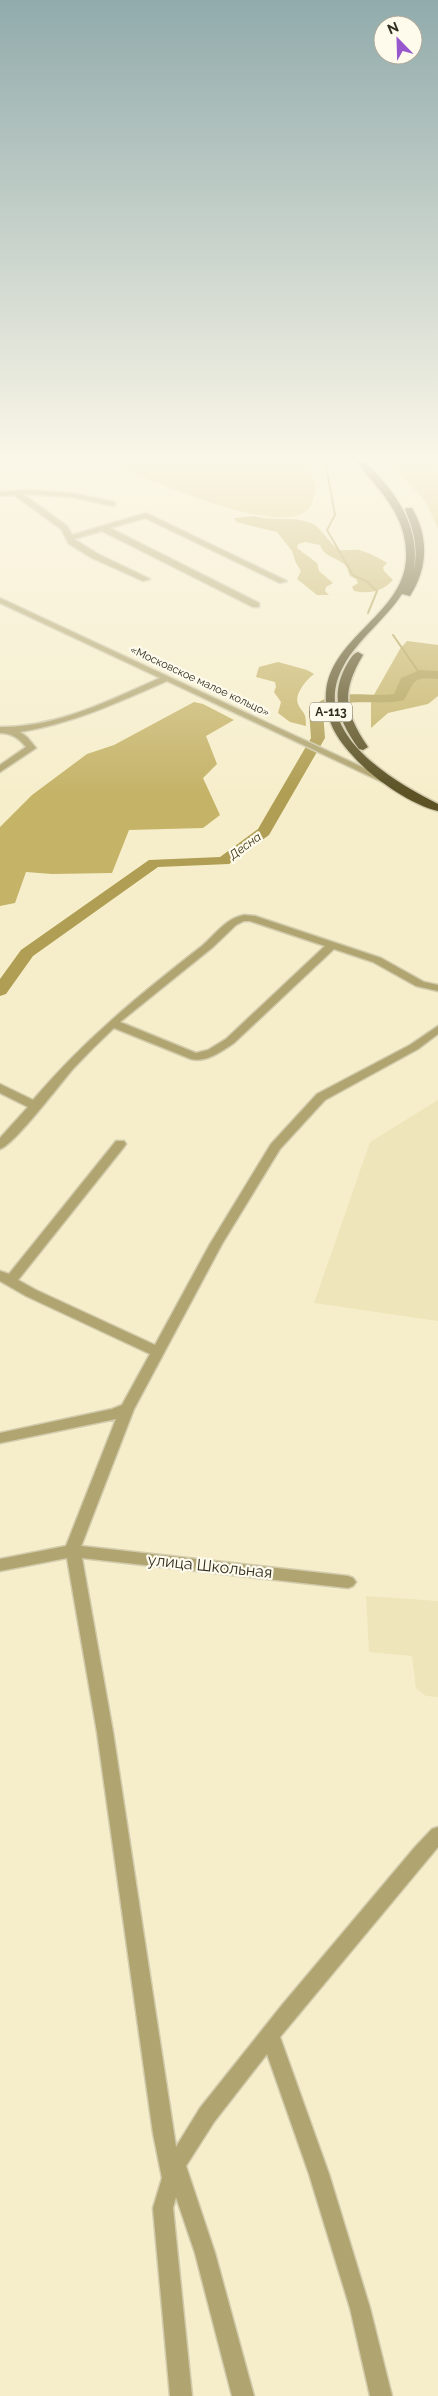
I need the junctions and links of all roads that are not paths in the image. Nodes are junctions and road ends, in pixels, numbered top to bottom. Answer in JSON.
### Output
{"nodes":[{"id":1,"x":126,"y":570,"type":"edge"},
{"id":2,"x":186,"y":570,"type":"edge"},
{"id":3,"x":260,"y":570,"type":"edge"},
{"id":4,"x":408,"y":570,"type":"edge"},
{"id":5,"x":419,"y":570,"type":"edge"},
{"id":6,"x":146,"y":579,"type":"dead end"},
{"id":7,"x":283,"y":581,"type":"dead end"},
{"id":8,"x":0,"y":600,"type":"edge"},
{"id":9,"x":256,"y":605,"type":"dead end"},
{"id":10,"x":168,"y":678,"type":"junction"},
{"id":11,"x":0,"y":730,"type":"edge"},
{"id":12,"x":13,"y":732,"type":"junction"},
{"id":13,"x":358,"y":749,"type":"junction"},
{"id":14,"x":0,"y":769,"type":"edge"},
{"id":15,"x":390,"y":783,"type":"junction"},
{"id":16,"x":438,"y":799,"type":"edge"},
{"id":17,"x":438,"y":808,"type":"edge"},
{"id":18,"x":330,"y":946,"type":"junction"},
{"id":19,"x":438,"y":988,"type":"edge"},
{"id":20,"x":112,"y":1023,"type":"junction"},
{"id":21,"x":438,"y":1029,"type":"edge"},
{"id":22,"x":0,"y":1088,"type":"edge"},
{"id":23,"x":35,"y":1106,"type":"junction"},
{"id":24,"x":120,"y":1144,"type":"dead end"},
{"id":25,"x":0,"y":1146,"type":"edge"},
{"id":26,"x":5,"y":1277,"type":"edge"},
{"id":27,"x":158,"y":1352,"type":"junction"},
{"id":28,"x":127,"y":1409,"type":"junction"},
{"id":29,"x":0,"y":1438,"type":"edge"},
{"id":30,"x":73,"y":1551,"type":"junction"},
{"id":31,"x":0,"y":1565,"type":"edge"},
{"id":32,"x":348,"y":1582,"type":"dead end"},
{"id":33,"x":438,"y":1835,"type":"edge"},
{"id":34,"x":270,"y":2036,"type":"junction"},
{"id":35,"x":174,"y":2174,"type":"junction"},
{"id":36,"x":181,"y":2396,"type":"edge"},
{"id":37,"x":243,"y":2396,"type":"edge"},
{"id":38,"x":381,"y":2396,"type":"edge"}],
"edges":[{"from":1,"to":6,"type":"street"},
{"from":2,"to":9,"type":"street"},
{"from":3,"to":7,"type":"street"},
{"from":4,"to":13,"type":"highway","number":"А-113"},
{"from":5,"to":13,"type":"highway","number":"А-113"},
{"from":8,"to":10,"type":"street","name":"«Московское малое кольцо»"},
{"from":10,"to":12,"type":"street"},
{"from":10,"to":15,"type":"street","name":"«Московское малое кольцо»"},
{"from":11,"to":12,"type":"street"},
{"from":12,"to":14,"type":"street"},
{"from":13,"to":15,"type":"highway","number":"А-113"},
{"from":13,"to":16,"type":"highway","number":"А-113"},
{"from":15,"to":17,"type":"highway","number":"А-113"},
{"from":18,"to":19,"type":"street"},
{"from":18,"to":20,"type":"street"},
{"from":18,"to":20,"type":"street"},
{"from":20,"to":23,"type":"street"},
{"from":21,"to":27,"type":"street"},
{"from":22,"to":23,"type":"street"},
{"from":23,"to":25,"type":"street"},
{"from":24,"to":26,"type":"street"},
{"from":26,"to":27,"type":"street"},
{"from":27,"to":28,"type":"street"},
{"from":28,"to":29,"type":"street"},
{"from":28,"to":30,"type":"street"},
{"from":30,"to":31,"type":"street","name":"улица Школьная"},
{"from":30,"to":32,"type":"street","name":"улица Школьная"},
{"from":30,"to":35,"type":"street"},
{"from":33,"to":34,"type":"street"},
{"from":34,"to":35,"type":"street"},
{"from":34,"to":38,"type":"street"},
{"from":35,"to":36,"type":"street"},
{"from":35,"to":37,"type":"street"}]}
